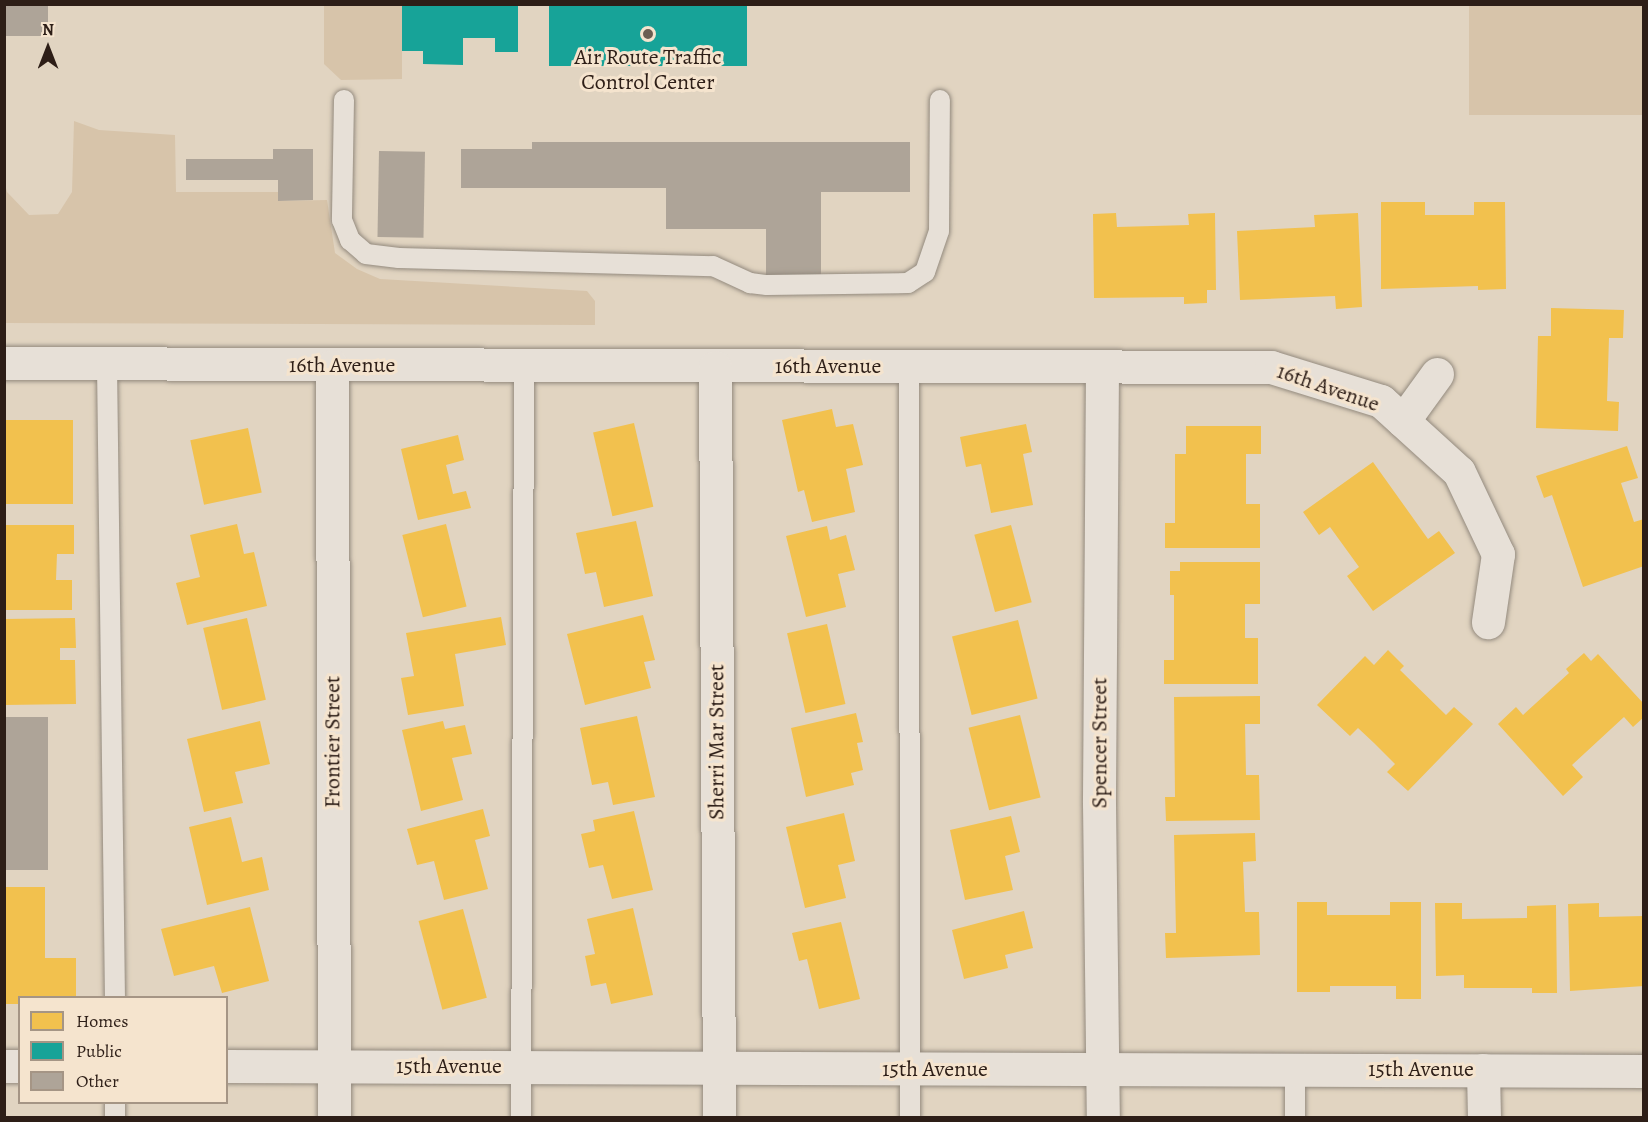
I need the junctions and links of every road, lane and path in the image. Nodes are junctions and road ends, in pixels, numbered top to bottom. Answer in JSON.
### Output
{"nodes":[{"id":1,"x":344,"y":100,"type":"dead end"},
{"id":2,"x":940,"y":100,"type":"dead end"},
{"id":3,"x":4,"y":363,"type":"edge"},
{"id":4,"x":107,"y":364,"type":"junction"},
{"id":5,"x":332,"y":366,"type":"junction"},
{"id":6,"x":524,"y":366,"type":"junction"},
{"id":7,"x":715,"y":368,"type":"junction"},
{"id":8,"x":909,"y":368,"type":"junction"},
{"id":9,"x":1102,"y":368,"type":"junction"},
{"id":10,"x":1437,"y":374,"type":"dead end"},
{"id":11,"x":1403,"y":421,"type":"junction"},
{"id":12,"x":1488,"y":622,"type":"dead end"},
{"id":13,"x":115,"y":996,"type":"edge"},
{"id":14,"x":228,"y":1066,"type":"edge"},
{"id":15,"x":334,"y":1066,"type":"junction"},
{"id":16,"x":521,"y":1068,"type":"junction"},
{"id":17,"x":718,"y":1070,"type":"junction"},
{"id":18,"x":911,"y":1070,"type":"junction"},
{"id":19,"x":1103,"y":1070,"type":"junction"},
{"id":20,"x":1295,"y":1070,"type":"junction"},
{"id":21,"x":1483,"y":1070,"type":"junction"},
{"id":22,"x":1644,"y":1071,"type":"edge"},
{"id":23,"x":334,"y":1118,"type":"edge"},
{"id":24,"x":521,"y":1118,"type":"edge"},
{"id":25,"x":719,"y":1118,"type":"edge"},
{"id":26,"x":910,"y":1118,"type":"edge"},
{"id":27,"x":1103,"y":1118,"type":"edge"},
{"id":28,"x":1295,"y":1118,"type":"edge"},
{"id":29,"x":1484,"y":1118,"type":"edge"}],
"edges":[{"from":1,"to":2,"type":"lane"},
{"from":3,"to":4,"type":"street","name":"16th Avenue"},
{"from":4,"to":5,"type":"street","name":"16th Avenue"},
{"from":4,"to":13,"type":"lane"},
{"from":5,"to":6,"type":"street","name":"16th Avenue"},
{"from":5,"to":15,"type":"street","name":"Frontier Street"},
{"from":6,"to":7,"type":"street","name":"16th Avenue"},
{"from":6,"to":16,"type":"lane"},
{"from":7,"to":8,"type":"street","name":"16th Avenue"},
{"from":7,"to":17,"type":"street","name":"Sherri Mar Street"},
{"from":8,"to":9,"type":"street","name":"16th Avenue"},
{"from":8,"to":18,"type":"lane"},
{"from":9,"to":11,"type":"street","name":"16th Avenue"},
{"from":9,"to":19,"type":"street","name":"Spencer Street"},
{"from":10,"to":11,"type":"street"},
{"from":11,"to":12,"type":"street","name":"16th Avenue"},
{"from":14,"to":15,"type":"street","name":"15th Avenue"},
{"from":15,"to":16,"type":"street","name":"15th Avenue"},
{"from":15,"to":23,"type":"street","name":"Frontier Street"},
{"from":16,"to":17,"type":"street","name":"15th Avenue"},
{"from":16,"to":24,"type":"lane"},
{"from":17,"to":18,"type":"street","name":"15th Avenue"},
{"from":17,"to":25,"type":"street","name":"Sherri Mar Street"},
{"from":18,"to":19,"type":"street","name":"15th Avenue"},
{"from":18,"to":26,"type":"lane"},
{"from":19,"to":20,"type":"street","name":"15th Avenue"},
{"from":19,"to":27,"type":"street","name":"Spencer Street"},
{"from":20,"to":21,"type":"street","name":"15th Avenue"},
{"from":20,"to":28,"type":"lane"},
{"from":21,"to":22,"type":"street","name":"15th Avenue"},
{"from":21,"to":29,"type":"street"}]}
